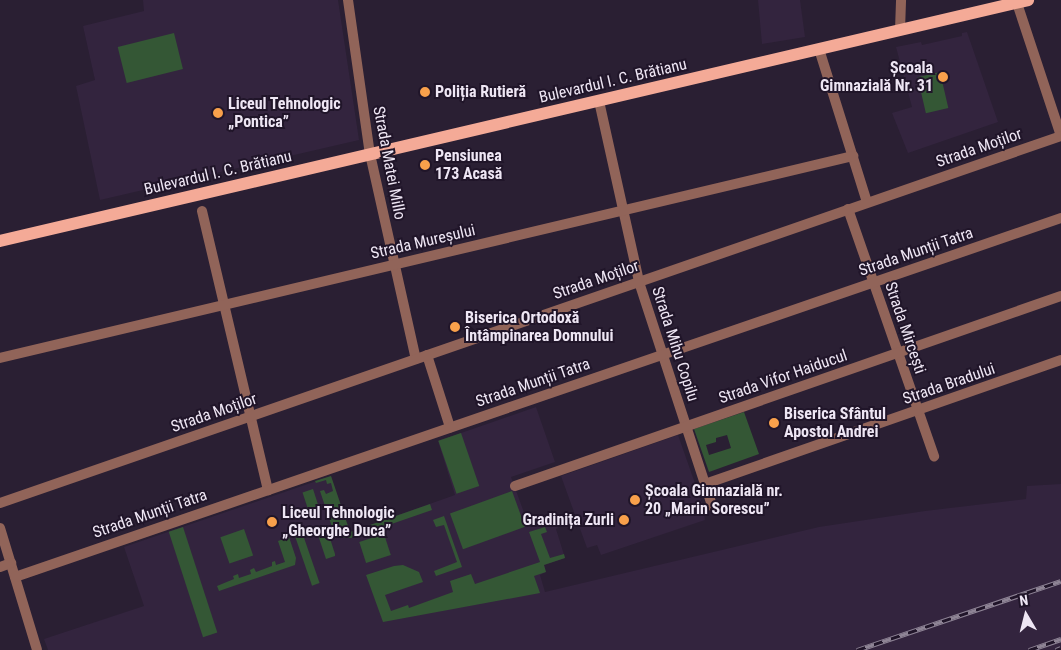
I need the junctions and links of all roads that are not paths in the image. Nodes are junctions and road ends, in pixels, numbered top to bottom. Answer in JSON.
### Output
{"nodes":[{"id":1,"x":348,"y":0,"type":"edge"},
{"id":2,"x":901,"y":0,"type":"edge"},
{"id":3,"x":1013,"y":2,"type":"edge"},
{"id":4,"x":900,"y":30,"type":"junction"},
{"id":5,"x":819,"y":49,"type":"junction"},
{"id":6,"x":600,"y":101,"type":"junction"},
{"id":7,"x":1061,"y":136,"type":"edge"},
{"id":8,"x":370,"y":154,"type":"junction"},
{"id":9,"x":853,"y":156,"type":"junction"},
{"id":10,"x":868,"y":202,"type":"junction"},
{"id":11,"x":848,"y":209,"type":"junction"},
{"id":12,"x":623,"y":210,"type":"junction"},
{"id":13,"x":202,"y":211,"type":"dead end"},
{"id":14,"x":1061,"y":218,"type":"edge"},
{"id":15,"x":0,"y":241,"type":"edge"},
{"id":16,"x":395,"y":264,"type":"junction"},
{"id":17,"x":639,"y":282,"type":"junction"},
{"id":18,"x":873,"y":282,"type":"junction"},
{"id":19,"x":1061,"y":296,"type":"edge"},
{"id":20,"x":224,"y":304,"type":"junction"},
{"id":21,"x":898,"y":353,"type":"junction"},
{"id":22,"x":663,"y":354,"type":"junction"},
{"id":23,"x":427,"y":355,"type":"junction"},
{"id":24,"x":0,"y":358,"type":"edge"},
{"id":25,"x":416,"y":359,"type":"junction"},
{"id":26,"x":1061,"y":360,"type":"edge"},
{"id":27,"x":918,"y":410,"type":"junction"},
{"id":28,"x":250,"y":416,"type":"junction"},
{"id":29,"x":686,"y":426,"type":"junction"},
{"id":30,"x":450,"y":427,"type":"junction"},
{"id":31,"x":934,"y":456,"type":"dead end"},
{"id":32,"x":705,"y":484,"type":"junction"},
{"id":33,"x":515,"y":486,"type":"dead end"},
{"id":34,"x":268,"y":490,"type":"junction"},
{"id":35,"x":0,"y":503,"type":"edge"},
{"id":36,"x":712,"y":506,"type":"dead end"},
{"id":37,"x":0,"y":528,"type":"edge"},
{"id":38,"x":11,"y":564,"type":"junction"},
{"id":39,"x":0,"y":567,"type":"edge"},
{"id":40,"x":15,"y":577,"type":"junction"},
{"id":41,"x":37,"y":650,"type":"edge"}],
"edges":[{"from":1,"to":8,"type":"street","name":"Strada Matei Millo"},
{"from":2,"to":4,"type":"street"},
{"from":3,"to":4,"type":"main road","name":"Bulevardul I. C. Brătianu"},
{"from":3,"to":7,"type":"street"},
{"from":4,"to":5,"type":"main road","name":"Bulevardul I. C. Brătianu"},
{"from":5,"to":6,"type":"main road","name":"Bulevardul I. C. Brătianu"},
{"from":5,"to":9,"type":"street"},
{"from":6,"to":8,"type":"main road","name":"Bulevardul I. C. Brătianu"},
{"from":6,"to":12,"type":"street","name":"Strada Mihu Copilu"},
{"from":7,"to":10,"type":"street","name":"Strada Moților"},
{"from":8,"to":15,"type":"main road","name":"Bulevardul I. C. Brătianu"},
{"from":8,"to":16,"type":"street","name":"Strada Matei Millo"},
{"from":9,"to":10,"type":"street"},
{"from":9,"to":12,"type":"street","name":"Strada Mureșului"},
{"from":10,"to":11,"type":"street","name":"Strada Moților"},
{"from":11,"to":17,"type":"street","name":"Strada Moților"},
{"from":11,"to":18,"type":"street","name":"Strada Mircești"},
{"from":12,"to":16,"type":"street","name":"Strada Mureșului"},
{"from":12,"to":17,"type":"street","name":"Strada Mihu Copilu"},
{"from":13,"to":20,"type":"street"},
{"from":14,"to":18,"type":"street","name":"Strada Munții Tatra"},
{"from":16,"to":20,"type":"street","name":"Strada Mureșului"},
{"from":16,"to":25,"type":"street","name":"Strada Matei Millo"},
{"from":17,"to":22,"type":"street","name":"Strada Mihu Copilu"},
{"from":17,"to":23,"type":"street","name":"Strada Moților"},
{"from":18,"to":21,"type":"street","name":"Strada Mircești"},
{"from":18,"to":22,"type":"street","name":"Strada Munții Tatra"},
{"from":19,"to":21,"type":"street","name":"Strada Vifor Haiducul"},
{"from":20,"to":24,"type":"street","name":"Strada Mureșului"},
{"from":20,"to":28,"type":"street"},
{"from":21,"to":27,"type":"street","name":"Strada Mircești"},
{"from":21,"to":29,"type":"street","name":"Strada Vifor Haiducul"},
{"from":22,"to":29,"type":"street","name":"Strada Mihu Copilu"},
{"from":22,"to":30,"type":"street","name":"Strada Munții Tatra"},
{"from":23,"to":25,"type":"street","name":"Strada Moților"},
{"from":23,"to":30,"type":"street"},
{"from":25,"to":28,"type":"street","name":"Strada Moților"},
{"from":26,"to":27,"type":"street","name":"Strada Bradului"},
{"from":27,"to":31,"type":"street","name":"Strada Mircești"},
{"from":27,"to":32,"type":"street","name":"Strada Bradului"},
{"from":28,"to":34,"type":"street"},
{"from":28,"to":35,"type":"street","name":"Strada Moților"},
{"from":29,"to":32,"type":"street","name":"Strada Mihu Copilu"},
{"from":29,"to":33,"type":"street","name":"Strada Vifor Haiducul"},
{"from":30,"to":34,"type":"street","name":"Strada Munții Tatra"},
{"from":32,"to":36,"type":"street","name":"Strada Mihu Copilu"},
{"from":34,"to":40,"type":"street","name":"Strada Munții Tatra"},
{"from":37,"to":38,"type":"street"},
{"from":38,"to":39,"type":"street"},
{"from":38,"to":40,"type":"street"},
{"from":40,"to":41,"type":"street"}]}
